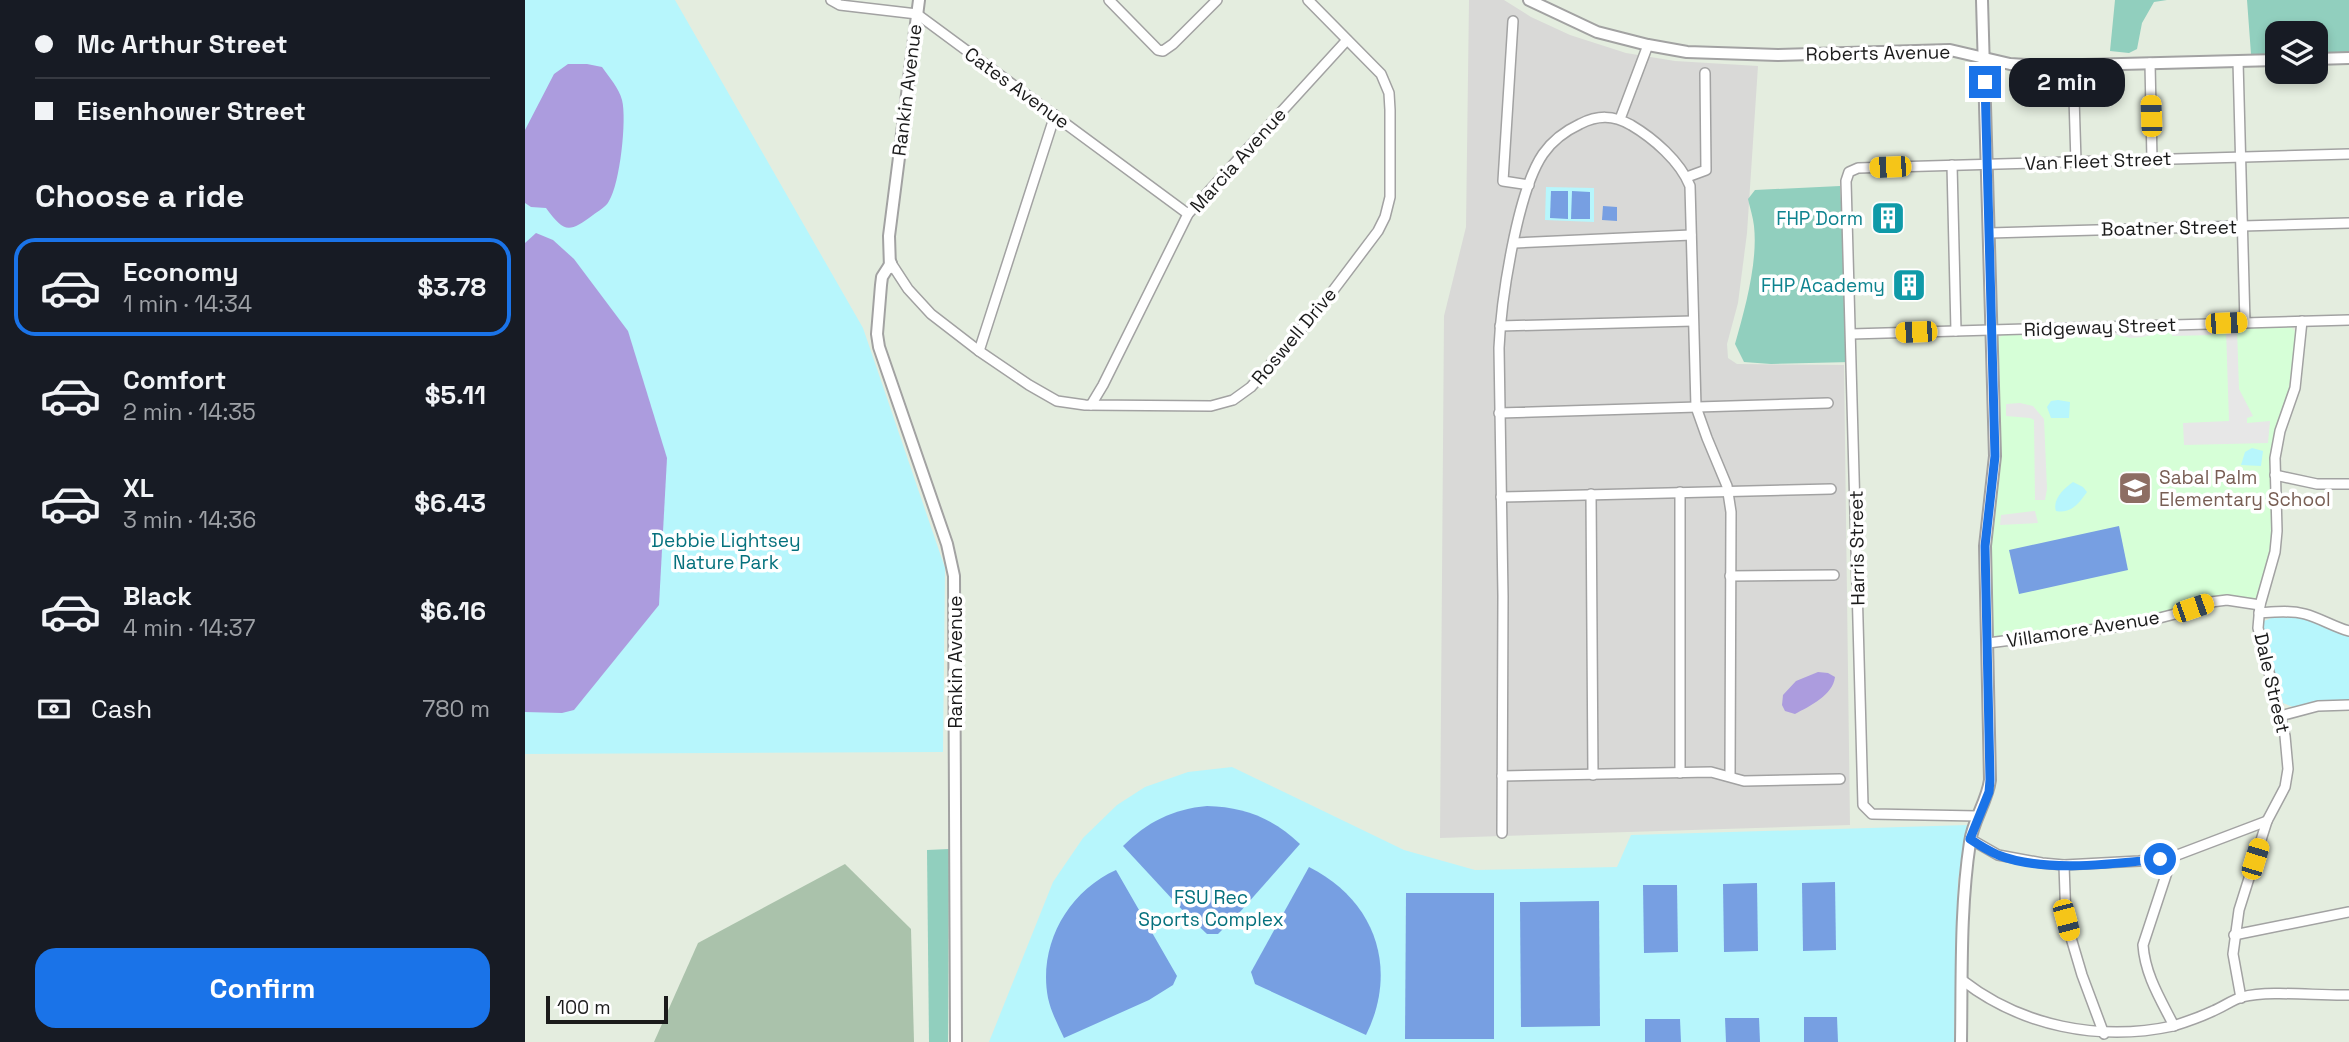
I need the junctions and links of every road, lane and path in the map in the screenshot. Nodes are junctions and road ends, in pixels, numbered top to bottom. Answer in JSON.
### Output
{"nodes":[{"id":1,"x":831,"y":0,"type":"edge"},
{"id":2,"x":919,"y":0,"type":"edge"},
{"id":3,"x":1109,"y":0,"type":"edge"},
{"id":4,"x":1217,"y":0,"type":"edge"},
{"id":5,"x":1308,"y":0,"type":"edge"},
{"id":6,"x":1529,"y":0,"type":"edge"},
{"id":7,"x":1982,"y":0,"type":"edge"},
{"id":8,"x":917,"y":14,"type":"junction"},
{"id":9,"x":1513,"y":21,"type":"dead end"},
{"id":10,"x":1347,"y":40,"type":"junction"},
{"id":11,"x":1648,"y":45,"type":"junction"},
{"id":12,"x":1984,"y":57,"type":"junction"},
{"id":13,"x":2349,"y":58,"type":"edge"},
{"id":14,"x":2328,"y":59,"type":"edge"},
{"id":15,"x":2265,"y":60,"type":"edge"},
{"id":16,"x":2238,"y":61,"type":"junction"},
{"id":17,"x":2010,"y":64,"type":"junction"},
{"id":18,"x":2150,"y":64,"type":"junction"},
{"id":19,"x":2073,"y":65,"type":"junction"},
{"id":20,"x":1706,"y":73,"type":"dead end"},
{"id":21,"x":1985,"y":82,"type":"junction"},
{"id":22,"x":1055,"y":116,"type":"junction"},
{"id":23,"x":1619,"y":119,"type":"junction"},
{"id":24,"x":2349,"y":155,"type":"edge"},
{"id":25,"x":2241,"y":157,"type":"junction"},
{"id":26,"x":2152,"y":159,"type":"junction"},
{"id":27,"x":2076,"y":162,"type":"junction"},
{"id":28,"x":1952,"y":165,"type":"junction"},
{"id":29,"x":1987,"y":165,"type":"junction"},
{"id":30,"x":1849,"y":172,"type":"joint"},
{"id":31,"x":1686,"y":177,"type":"junction"},
{"id":32,"x":1529,"y":185,"type":"junction"},
{"id":33,"x":1188,"y":214,"type":"junction"},
{"id":34,"x":2349,"y":223,"type":"edge"},
{"id":35,"x":2243,"y":226,"type":"junction"},
{"id":36,"x":1989,"y":233,"type":"junction"},
{"id":37,"x":1692,"y":235,"type":"junction"},
{"id":38,"x":1515,"y":243,"type":"junction"},
{"id":39,"x":891,"y":263,"type":"junction"},
{"id":40,"x":2349,"y":320,"type":"edge"},
{"id":41,"x":1693,"y":321,"type":"junction"},
{"id":42,"x":2302,"y":321,"type":"junction"},
{"id":43,"x":2245,"y":323,"type":"junction"},
{"id":44,"x":1500,"y":326,"type":"junction"},
{"id":45,"x":1992,"y":330,"type":"junction"},
{"id":46,"x":1956,"y":331,"type":"junction"},
{"id":47,"x":1851,"y":334,"type":"junction"},
{"id":48,"x":979,"y":351,"type":"junction"},
{"id":49,"x":1828,"y":403,"type":"dead end"},
{"id":50,"x":1091,"y":405,"type":"junction"},
{"id":51,"x":1696,"y":407,"type":"junction"},
{"id":52,"x":1500,"y":413,"type":"junction"},
{"id":53,"x":2276,"y":475,"type":"junction"},
{"id":54,"x":2349,"y":484,"type":"edge"},
{"id":55,"x":1831,"y":489,"type":"dead end"},
{"id":56,"x":1728,"y":491,"type":"junction"},
{"id":57,"x":1680,"y":492,"type":"junction"},
{"id":58,"x":1591,"y":494,"type":"junction"},
{"id":59,"x":1501,"y":498,"type":"junction"},
{"id":60,"x":1833,"y":575,"type":"dead end"},
{"id":61,"x":1730,"y":576,"type":"junction"},
{"id":62,"x":2260,"y":609,"type":"junction"},
{"id":63,"x":2349,"y":631,"type":"edge"},
{"id":64,"x":1987,"y":643,"type":"junction"},
{"id":65,"x":2349,"y":705,"type":"edge"},
{"id":66,"x":2280,"y":716,"type":"junction"},
{"id":67,"x":1680,"y":773,"type":"junction"},
{"id":68,"x":1593,"y":775,"type":"junction"},
{"id":69,"x":1502,"y":776,"type":"junction"},
{"id":70,"x":1730,"y":776,"type":"junction"},
{"id":71,"x":1840,"y":779,"type":"dead end"},
{"id":72,"x":1977,"y":816,"type":"junction"},
{"id":73,"x":2267,"y":821,"type":"junction"},
{"id":74,"x":1502,"y":833,"type":"dead end"},
{"id":75,"x":1970,"y":839,"type":"junction"},
{"id":76,"x":2172,"y":857,"type":"junction"},
{"id":77,"x":2064,"y":865,"type":"junction"},
{"id":78,"x":2349,"y":912,"type":"edge"},
{"id":79,"x":2234,"y":934,"type":"junction"},
{"id":80,"x":1962,"y":980,"type":"junction"},
{"id":81,"x":2349,"y":995,"type":"edge"},
{"id":82,"x":2241,"y":998,"type":"junction"},
{"id":83,"x":2174,"y":1026,"type":"junction"},
{"id":84,"x":2104,"y":1034,"type":"junction"},
{"id":85,"x":956,"y":1042,"type":"edge"},
{"id":86,"x":1961,"y":1042,"type":"edge"}],
"edges":[{"from":1,"to":8,"type":"street","name":"Cates Avenue"},
{"from":2,"to":8,"type":"street","name":"Rankin Avenue"},
{"from":3,"to":4,"type":"street"},
{"from":5,"to":10,"type":"street","name":"Roswell Drive"},
{"from":6,"to":11,"type":"street","name":"Roberts Avenue"},
{"from":7,"to":12,"type":"street"},
{"from":8,"to":22,"type":"street","name":"Cates Avenue"},
{"from":8,"to":39,"type":"street","name":"Rankin Avenue"},
{"from":9,"to":32,"type":"street"},
{"from":10,"to":33,"type":"street","name":"Marcia Avenue"},
{"from":10,"to":50,"type":"street","name":"Roswell Drive"},
{"from":11,"to":12,"type":"street","name":"Roberts Avenue"},
{"from":11,"to":23,"type":"street"},
{"from":12,"to":17,"type":"street","name":"Roberts Avenue"},
{"from":12,"to":21,"type":"street"},
{"from":13,"to":14,"type":"street"},
{"from":15,"to":16,"type":"street","name":"Roberts Avenue"},
{"from":16,"to":18,"type":"street","name":"Roberts Avenue"},
{"from":16,"to":25,"type":"street"},
{"from":17,"to":19,"type":"street","name":"Roberts Avenue"},
{"from":17,"to":21,"type":"street"},
{"from":18,"to":19,"type":"street","name":"Roberts Avenue"},
{"from":18,"to":26,"type":"street"},
{"from":19,"to":27,"type":"street"},
{"from":20,"to":31,"type":"street"},
{"from":21,"to":29,"type":"street"},
{"from":22,"to":33,"type":"street","name":"Cates Avenue"},
{"from":22,"to":48,"type":"street"},
{"from":23,"to":31,"type":"street"},
{"from":23,"to":32,"type":"street"},
{"from":24,"to":25,"type":"street","name":"Van Fleet Street"},
{"from":25,"to":26,"type":"street","name":"Van Fleet Street"},
{"from":25,"to":35,"type":"street"},
{"from":26,"to":27,"type":"street","name":"Van Fleet Street"},
{"from":27,"to":29,"type":"street","name":"Van Fleet Street"},
{"from":28,"to":29,"type":"street","name":"Van Fleet Street"},
{"from":28,"to":30,"type":"street","name":"Van Fleet Street"},
{"from":28,"to":46,"type":"street"},
{"from":29,"to":36,"type":"street"},
{"from":30,"to":47,"type":"street","name":"Harris Street"},
{"from":31,"to":37,"type":"street"},
{"from":32,"to":38,"type":"street"},
{"from":33,"to":50,"type":"street","name":"Marcia Avenue"},
{"from":34,"to":35,"type":"street","name":"Boatner Street"},
{"from":35,"to":36,"type":"street","name":"Boatner Street"},
{"from":35,"to":43,"type":"street"},
{"from":36,"to":45,"type":"street"},
{"from":37,"to":38,"type":"street"},
{"from":37,"to":41,"type":"street"},
{"from":38,"to":44,"type":"street"},
{"from":39,"to":48,"type":"street","name":"Roswell Drive"},
{"from":39,"to":85,"type":"street","name":"Rankin Avenue"},
{"from":40,"to":42,"type":"street","name":"Ridgeway Street"},
{"from":41,"to":44,"type":"street"},
{"from":41,"to":51,"type":"street"},
{"from":42,"to":43,"type":"street","name":"Ridgeway Street"},
{"from":42,"to":53,"type":"street","name":"Dale Street"},
{"from":43,"to":45,"type":"street","name":"Ridgeway Street"},
{"from":44,"to":52,"type":"street"},
{"from":45,"to":46,"type":"street","name":"Ridgeway Street"},
{"from":45,"to":64,"type":"street"},
{"from":46,"to":47,"type":"street","name":"Ridgeway Street"},
{"from":47,"to":72,"type":"street","name":"Harris Street"},
{"from":48,"to":50,"type":"street","name":"Roswell Drive"},
{"from":49,"to":51,"type":"street"},
{"from":51,"to":52,"type":"street"},
{"from":51,"to":56,"type":"street"},
{"from":52,"to":59,"type":"street"},
{"from":53,"to":54,"type":"street"},
{"from":53,"to":62,"type":"street","name":"Dale Street"},
{"from":55,"to":56,"type":"street"},
{"from":56,"to":57,"type":"street"},
{"from":56,"to":61,"type":"street"},
{"from":57,"to":58,"type":"street"},
{"from":57,"to":67,"type":"street"},
{"from":58,"to":59,"type":"street"},
{"from":58,"to":68,"type":"street"},
{"from":59,"to":69,"type":"street"},
{"from":60,"to":61,"type":"street"},
{"from":61,"to":70,"type":"street"},
{"from":62,"to":63,"type":"street","name":"Villamore Avenue"},
{"from":62,"to":64,"type":"street","name":"Villamore Avenue"},
{"from":62,"to":66,"type":"street","name":"Dale Street"},
{"from":64,"to":72,"type":"street"},
{"from":65,"to":66,"type":"street"},
{"from":66,"to":73,"type":"street","name":"Dale Street"},
{"from":67,"to":68,"type":"street"},
{"from":67,"to":70,"type":"street"},
{"from":68,"to":69,"type":"street"},
{"from":69,"to":74,"type":"street"},
{"from":70,"to":71,"type":"street"},
{"from":72,"to":75,"type":"street"},
{"from":73,"to":76,"type":"street"},
{"from":73,"to":79,"type":"street","name":"Dale Street"},
{"from":75,"to":77,"type":"street"},
{"from":75,"to":80,"type":"street"},
{"from":76,"to":77,"type":"street"},
{"from":76,"to":83,"type":"street"},
{"from":77,"to":84,"type":"street"},
{"from":78,"to":79,"type":"street"},
{"from":79,"to":82,"type":"street","name":"Dale Street"},
{"from":80,"to":84,"type":"street"},
{"from":80,"to":86,"type":"street"},
{"from":81,"to":82,"type":"street"},
{"from":82,"to":83,"type":"street"},
{"from":83,"to":84,"type":"street"}]}
